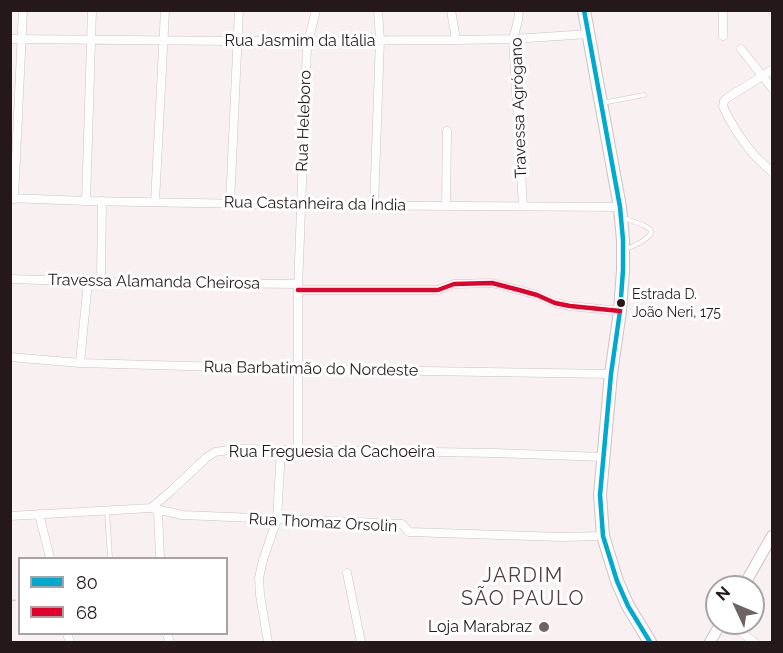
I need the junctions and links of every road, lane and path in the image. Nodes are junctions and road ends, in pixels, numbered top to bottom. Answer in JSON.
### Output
{"nodes":[{"id":1,"x":22,"y":10,"type":"edge"},
{"id":2,"x":92,"y":10,"type":"edge"},
{"id":3,"x":165,"y":10,"type":"edge"},
{"id":4,"x":239,"y":10,"type":"edge"},
{"id":5,"x":316,"y":10,"type":"edge"},
{"id":6,"x":378,"y":10,"type":"edge"},
{"id":7,"x":451,"y":10,"type":"edge"},
{"id":8,"x":519,"y":10,"type":"edge"},
{"id":9,"x":584,"y":10,"type":"edge"},
{"id":10,"x":723,"y":10,"type":"edge"},
{"id":11,"x":589,"y":34,"type":"junction"},
{"id":12,"x":723,"y":36,"type":"dead end"},
{"id":13,"x":10,"y":39,"type":"edge"},
{"id":14,"x":22,"y":39,"type":"junction"},
{"id":15,"x":513,"y":39,"type":"junction"},
{"id":16,"x":91,"y":40,"type":"junction"},
{"id":17,"x":163,"y":40,"type":"junction"},
{"id":18,"x":380,"y":40,"type":"junction"},
{"id":19,"x":456,"y":40,"type":"junction"},
{"id":20,"x":237,"y":41,"type":"junction"},
{"id":21,"x":308,"y":41,"type":"junction"},
{"id":22,"x":741,"y":49,"type":"dead end"},
{"id":23,"x":772,"y":70,"type":"edge"},
{"id":24,"x":763,"y":76,"type":"junction"},
{"id":25,"x":772,"y":88,"type":"edge"},
{"id":26,"x":644,"y":95,"type":"dead end"},
{"id":27,"x":601,"y":103,"type":"junction"},
{"id":28,"x":447,"y":131,"type":"dead end"},
{"id":29,"x":772,"y":172,"type":"edge"},
{"id":30,"x":12,"y":199,"type":"edge"},
{"id":31,"x":86,"y":201,"type":"junction"},
{"id":32,"x":102,"y":201,"type":"junction"},
{"id":33,"x":155,"y":202,"type":"junction"},
{"id":34,"x":230,"y":203,"type":"junction"},
{"id":35,"x":302,"y":205,"type":"junction"},
{"id":36,"x":374,"y":205,"type":"junction"},
{"id":37,"x":446,"y":206,"type":"junction"},
{"id":38,"x":523,"y":206,"type":"junction"},
{"id":39,"x":620,"y":212,"type":"junction"},
{"id":40,"x":623,"y":250,"type":"junction"},
{"id":41,"x":10,"y":279,"type":"edge"},
{"id":42,"x":88,"y":281,"type":"junction"},
{"id":43,"x":101,"y":282,"type":"junction"},
{"id":44,"x":298,"y":287,"type":"junction"},
{"id":45,"x":620,"y":311,"type":"junction"},
{"id":46,"x":10,"y":357,"type":"edge"},
{"id":47,"x":80,"y":363,"type":"junction"},
{"id":48,"x":298,"y":369,"type":"junction"},
{"id":49,"x":611,"y":374,"type":"junction"},
{"id":50,"x":281,"y":450,"type":"junction"},
{"id":51,"x":298,"y":450,"type":"junction"},
{"id":52,"x":603,"y":457,"type":"junction"},
{"id":53,"x":154,"y":509,"type":"junction"},
{"id":54,"x":106,"y":510,"type":"junction"},
{"id":55,"x":39,"y":514,"type":"junction"},
{"id":56,"x":10,"y":516,"type":"edge"},
{"id":57,"x":277,"y":519,"type":"junction"},
{"id":58,"x":603,"y":536,"type":"junction"},
{"id":59,"x":772,"y":536,"type":"edge"},
{"id":60,"x":50,"y":557,"type":"edge"},
{"id":61,"x":110,"y":557,"type":"edge"},
{"id":62,"x":160,"y":557,"type":"edge"},
{"id":63,"x":347,"y":573,"type":"dead end"},
{"id":64,"x":750,"y":575,"type":"edge"},
{"id":65,"x":268,"y":642,"type":"edge"},
{"id":66,"x":361,"y":642,"type":"edge"},
{"id":67,"x":650,"y":642,"type":"edge"}],
"edges":[{"from":1,"to":14,"type":"street"},
{"from":2,"to":16,"type":"street"},
{"from":3,"to":17,"type":"street"},
{"from":4,"to":20,"type":"street"},
{"from":5,"to":21,"type":"street","name":"Rua Heleboro"},
{"from":6,"to":18,"type":"street"},
{"from":7,"to":19,"type":"street"},
{"from":8,"to":15,"type":"street","name":"Travessa Agrógano"},
{"from":9,"to":11,"type":"main road"},
{"from":10,"to":12,"type":"street"},
{"from":11,"to":15,"type":"street","name":"Rua Jasmim da Itália"},
{"from":11,"to":27,"type":"main road"},
{"from":13,"to":14,"type":"street","name":"Rua Jasmim da Itália"},
{"from":14,"to":16,"type":"street","name":"Rua Jasmim da Itália"},
{"from":14,"to":30,"type":"street"},
{"from":15,"to":19,"type":"street","name":"Rua Jasmim da Itália"},
{"from":15,"to":38,"type":"street","name":"Travessa Agrógano"},
{"from":16,"to":17,"type":"street","name":"Rua Jasmim da Itália"},
{"from":16,"to":31,"type":"street"},
{"from":17,"to":20,"type":"street","name":"Rua Jasmim da Itália"},
{"from":17,"to":33,"type":"street"},
{"from":18,"to":19,"type":"street","name":"Rua Jasmim da Itália"},
{"from":18,"to":21,"type":"street","name":"Rua Jasmim da Itália"},
{"from":18,"to":36,"type":"street"},
{"from":20,"to":21,"type":"street","name":"Rua Jasmim da Itália"},
{"from":20,"to":34,"type":"street"},
{"from":21,"to":35,"type":"street","name":"Rua Heleboro"},
{"from":22,"to":24,"type":"street"},
{"from":23,"to":24,"type":"street"},
{"from":24,"to":25,"type":"street"},
{"from":24,"to":29,"type":"street"},
{"from":26,"to":27,"type":"lane"},
{"from":27,"to":39,"type":"main road"},
{"from":28,"to":37,"type":"street"},
{"from":30,"to":31,"type":"street","name":"Rua Castanheira da Índia"},
{"from":31,"to":32,"type":"street","name":"Rua Castanheira da Índia"},
{"from":32,"to":33,"type":"street","name":"Rua Castanheira da Índia"},
{"from":32,"to":43,"type":"street"},
{"from":33,"to":34,"type":"street","name":"Rua Castanheira da Índia"},
{"from":34,"to":35,"type":"street","name":"Rua Castanheira da Índia"},
{"from":35,"to":36,"type":"street","name":"Rua Castanheira da Índia"},
{"from":35,"to":44,"type":"street","name":"Rua Heleboro"},
{"from":36,"to":37,"type":"street","name":"Rua Castanheira da Índia"},
{"from":37,"to":38,"type":"street","name":"Rua Castanheira da Índia"},
{"from":38,"to":39,"type":"street","name":"Rua Castanheira da Índia"},
{"from":39,"to":40,"type":"main road"},
{"from":39,"to":40,"type":"lane"},
{"from":40,"to":45,"type":"main road"},
{"from":41,"to":42,"type":"street","name":"Travessa Alamanda Cheirosa"},
{"from":42,"to":43,"type":"street","name":"Travessa Alamanda Cheirosa"},
{"from":42,"to":47,"type":"street"},
{"from":43,"to":44,"type":"street","name":"Travessa Alamanda Cheirosa"},
{"from":44,"to":45,"type":"street","name":"Travessa Alamanda Cheirosa"},
{"from":44,"to":48,"type":"street","name":"Rua Heleboro"},
{"from":45,"to":49,"type":"main road"},
{"from":46,"to":47,"type":"street","name":"Rua Barbatimão do Nordeste"},
{"from":47,"to":48,"type":"street","name":"Rua Barbatimão do Nordeste"},
{"from":48,"to":49,"type":"street","name":"Rua Barbatimão do Nordeste"},
{"from":48,"to":51,"type":"street","name":"Rua Heleboro"},
{"from":49,"to":52,"type":"main road"},
{"from":50,"to":51,"type":"street","name":"Rua Freguesia da Cachoeira"},
{"from":50,"to":53,"type":"street","name":"Rua Freguesia da Cachoeira"},
{"from":50,"to":57,"type":"street"},
{"from":51,"to":52,"type":"street","name":"Rua Freguesia da Cachoeira"},
{"from":52,"to":58,"type":"main road"},
{"from":53,"to":54,"type":"street"},
{"from":53,"to":57,"type":"street","name":"Rua Thomaz Orsolin"},
{"from":53,"to":62,"type":"street"},
{"from":54,"to":55,"type":"street"},
{"from":54,"to":61,"type":"lane"},
{"from":55,"to":56,"type":"street"},
{"from":55,"to":60,"type":"street"},
{"from":57,"to":58,"type":"street","name":"Rua Thomaz Orsolin"},
{"from":57,"to":65,"type":"street"},
{"from":58,"to":67,"type":"main road"},
{"from":59,"to":64,"type":"main road"},
{"from":63,"to":66,"type":"street"}]}
